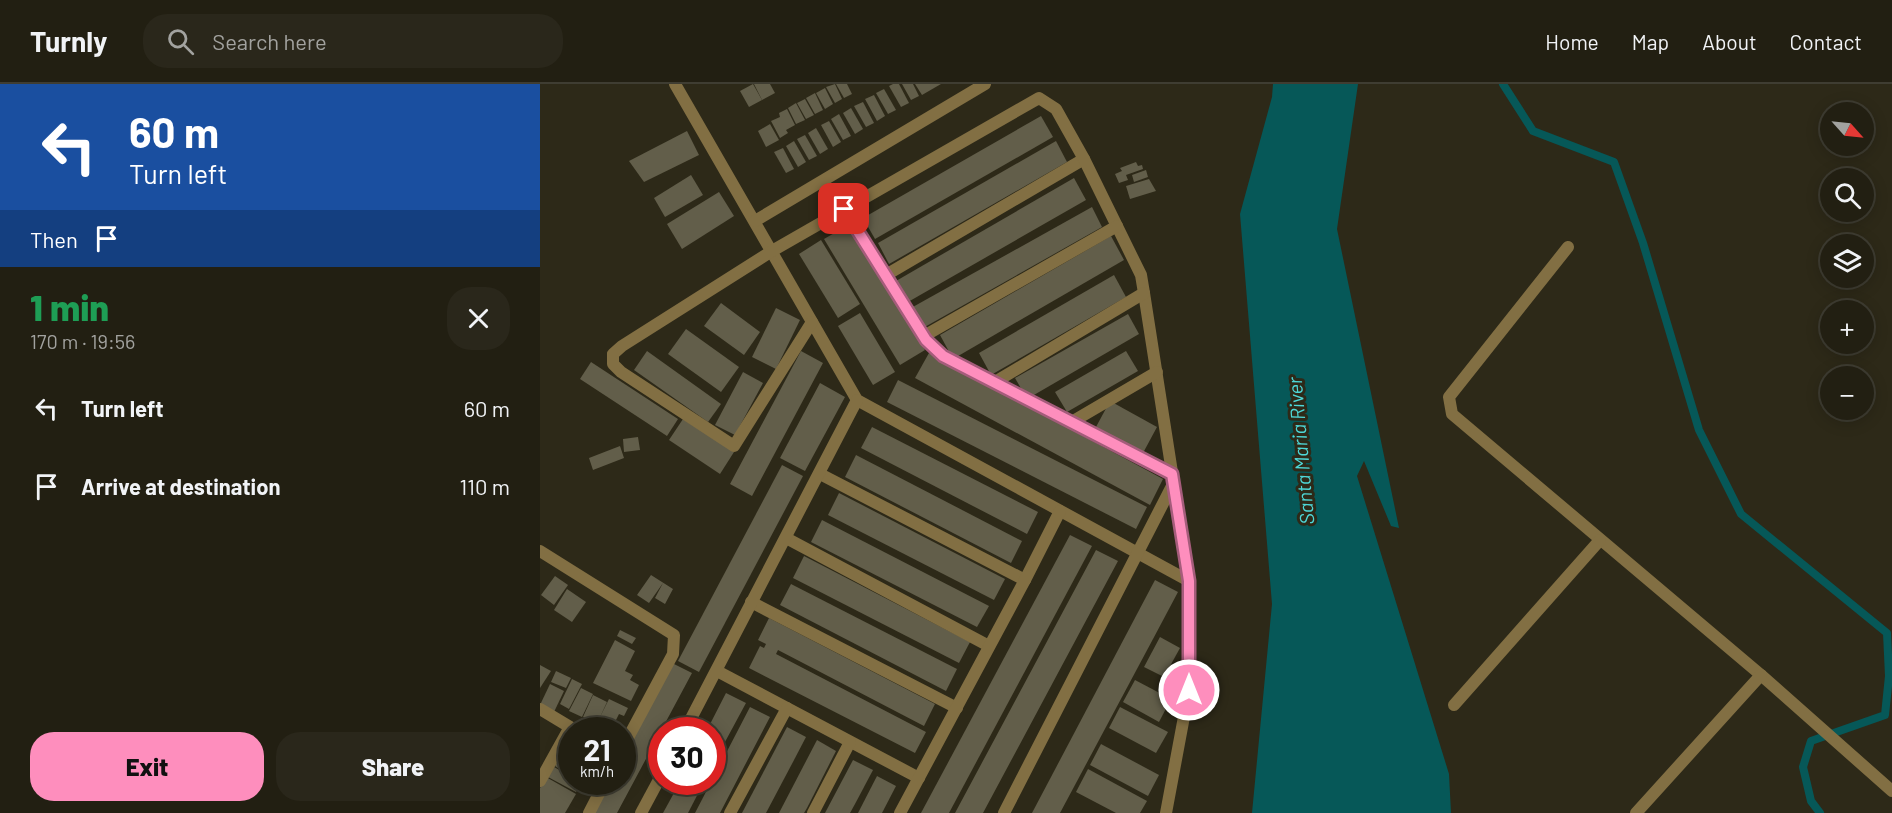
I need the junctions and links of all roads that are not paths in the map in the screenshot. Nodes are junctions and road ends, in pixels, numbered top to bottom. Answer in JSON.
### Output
{"nodes":[{"id":1,"x":675,"y":84,"type":"edge"},
{"id":2,"x":957,"y":84,"type":"edge"},
{"id":3,"x":985,"y":84,"type":"edge"},
{"id":4,"x":964,"y":95,"type":"junction"},
{"id":5,"x":1083,"y":159,"type":"junction"},
{"id":6,"x":844,"y":209,"type":"junction"},
{"id":7,"x":755,"y":221,"type":"junction"},
{"id":8,"x":1117,"y":226,"type":"junction"},
{"id":9,"x":1568,"y":247,"type":"dead end"},
{"id":10,"x":772,"y":250,"type":"junction"},
{"id":11,"x":886,"y":274,"type":"junction"},
{"id":12,"x":1144,"y":293,"type":"junction"},
{"id":13,"x":812,"y":322,"type":"junction"},
{"id":14,"x":924,"y":336,"type":"junction"},
{"id":15,"x":1157,"y":372,"type":"junction"},
{"id":16,"x":996,"y":382,"type":"junction"},
{"id":17,"x":857,"y":400,"type":"junction"},
{"id":18,"x":1070,"y":423,"type":"junction"},
{"id":19,"x":820,"y":474,"type":"junction"},
{"id":20,"x":1172,"y":479,"type":"junction"},
{"id":21,"x":1060,"y":511,"type":"junction"},
{"id":22,"x":786,"y":538,"type":"junction"},
{"id":23,"x":1600,"y":540,"type":"junction"},
{"id":24,"x":540,"y":551,"type":"edge"},
{"id":25,"x":1138,"y":554,"type":"junction"},
{"id":26,"x":1025,"y":580,"type":"junction"},
{"id":27,"x":1189,"y":581,"type":"junction"},
{"id":28,"x":751,"y":602,"type":"junction"},
{"id":29,"x":989,"y":646,"type":"junction"},
{"id":30,"x":717,"y":671,"type":"junction"},
{"id":31,"x":1761,"y":675,"type":"junction"},
{"id":32,"x":1454,"y":705,"type":"dead end"},
{"id":33,"x":786,"y":708,"type":"junction"},
{"id":34,"x":957,"y":708,"type":"junction"},
{"id":35,"x":540,"y":709,"type":"edge"},
{"id":36,"x":692,"y":717,"type":"edge"},
{"id":37,"x":636,"y":723,"type":"edge"},
{"id":38,"x":850,"y":742,"type":"junction"},
{"id":39,"x":919,"y":778,"type":"junction"},
{"id":40,"x":540,"y":781,"type":"edge"},
{"id":41,"x":1892,"y":791,"type":"edge"},
{"id":42,"x":599,"y":795,"type":"edge"},
{"id":43,"x":650,"y":795,"type":"edge"},
{"id":44,"x":589,"y":813,"type":"edge"},
{"id":45,"x":640,"y":813,"type":"edge"},
{"id":46,"x":730,"y":813,"type":"edge"},
{"id":47,"x":813,"y":813,"type":"edge"},
{"id":48,"x":900,"y":813,"type":"edge"},
{"id":49,"x":1004,"y":813,"type":"edge"},
{"id":50,"x":1166,"y":813,"type":"edge"},
{"id":51,"x":1636,"y":813,"type":"edge"}],
"edges":[{"from":1,"to":7,"type":"street"},
{"from":2,"to":4,"type":"street"},
{"from":3,"to":4,"type":"street"},
{"from":4,"to":7,"type":"street"},
{"from":5,"to":6,"type":"street"},
{"from":5,"to":8,"type":"street"},
{"from":5,"to":11,"type":"street"},
{"from":6,"to":10,"type":"street"},
{"from":6,"to":11,"type":"street"},
{"from":7,"to":10,"type":"street"},
{"from":8,"to":12,"type":"street"},
{"from":8,"to":14,"type":"street"},
{"from":9,"to":23,"type":"street"},
{"from":10,"to":13,"type":"street"},
{"from":10,"to":13,"type":"street"},
{"from":11,"to":14,"type":"street"},
{"from":12,"to":15,"type":"street"},
{"from":12,"to":16,"type":"street"},
{"from":13,"to":17,"type":"street"},
{"from":14,"to":16,"type":"street"},
{"from":15,"to":18,"type":"street"},
{"from":15,"to":20,"type":"street"},
{"from":16,"to":18,"type":"street"},
{"from":17,"to":19,"type":"street"},
{"from":17,"to":21,"type":"street"},
{"from":18,"to":20,"type":"street"},
{"from":19,"to":22,"type":"street"},
{"from":19,"to":26,"type":"street"},
{"from":20,"to":25,"type":"street"},
{"from":20,"to":27,"type":"street"},
{"from":21,"to":25,"type":"street"},
{"from":21,"to":26,"type":"street"},
{"from":22,"to":28,"type":"street"},
{"from":22,"to":29,"type":"street"},
{"from":23,"to":31,"type":"street"},
{"from":23,"to":32,"type":"street"},
{"from":24,"to":37,"type":"street"},
{"from":25,"to":27,"type":"street"},
{"from":25,"to":49,"type":"street"},
{"from":26,"to":29,"type":"street"},
{"from":27,"to":50,"type":"street"},
{"from":28,"to":30,"type":"street"},
{"from":28,"to":34,"type":"street"},
{"from":29,"to":34,"type":"street"},
{"from":30,"to":33,"type":"street"},
{"from":30,"to":36,"type":"street"},
{"from":31,"to":41,"type":"street"},
{"from":31,"to":51,"type":"street"},
{"from":33,"to":38,"type":"street"},
{"from":33,"to":46,"type":"street"},
{"from":34,"to":39,"type":"street"},
{"from":35,"to":40,"type":"street"},
{"from":38,"to":39,"type":"street"},
{"from":38,"to":47,"type":"street"},
{"from":39,"to":48,"type":"street"},
{"from":42,"to":44,"type":"street"},
{"from":43,"to":45,"type":"street"}]}
